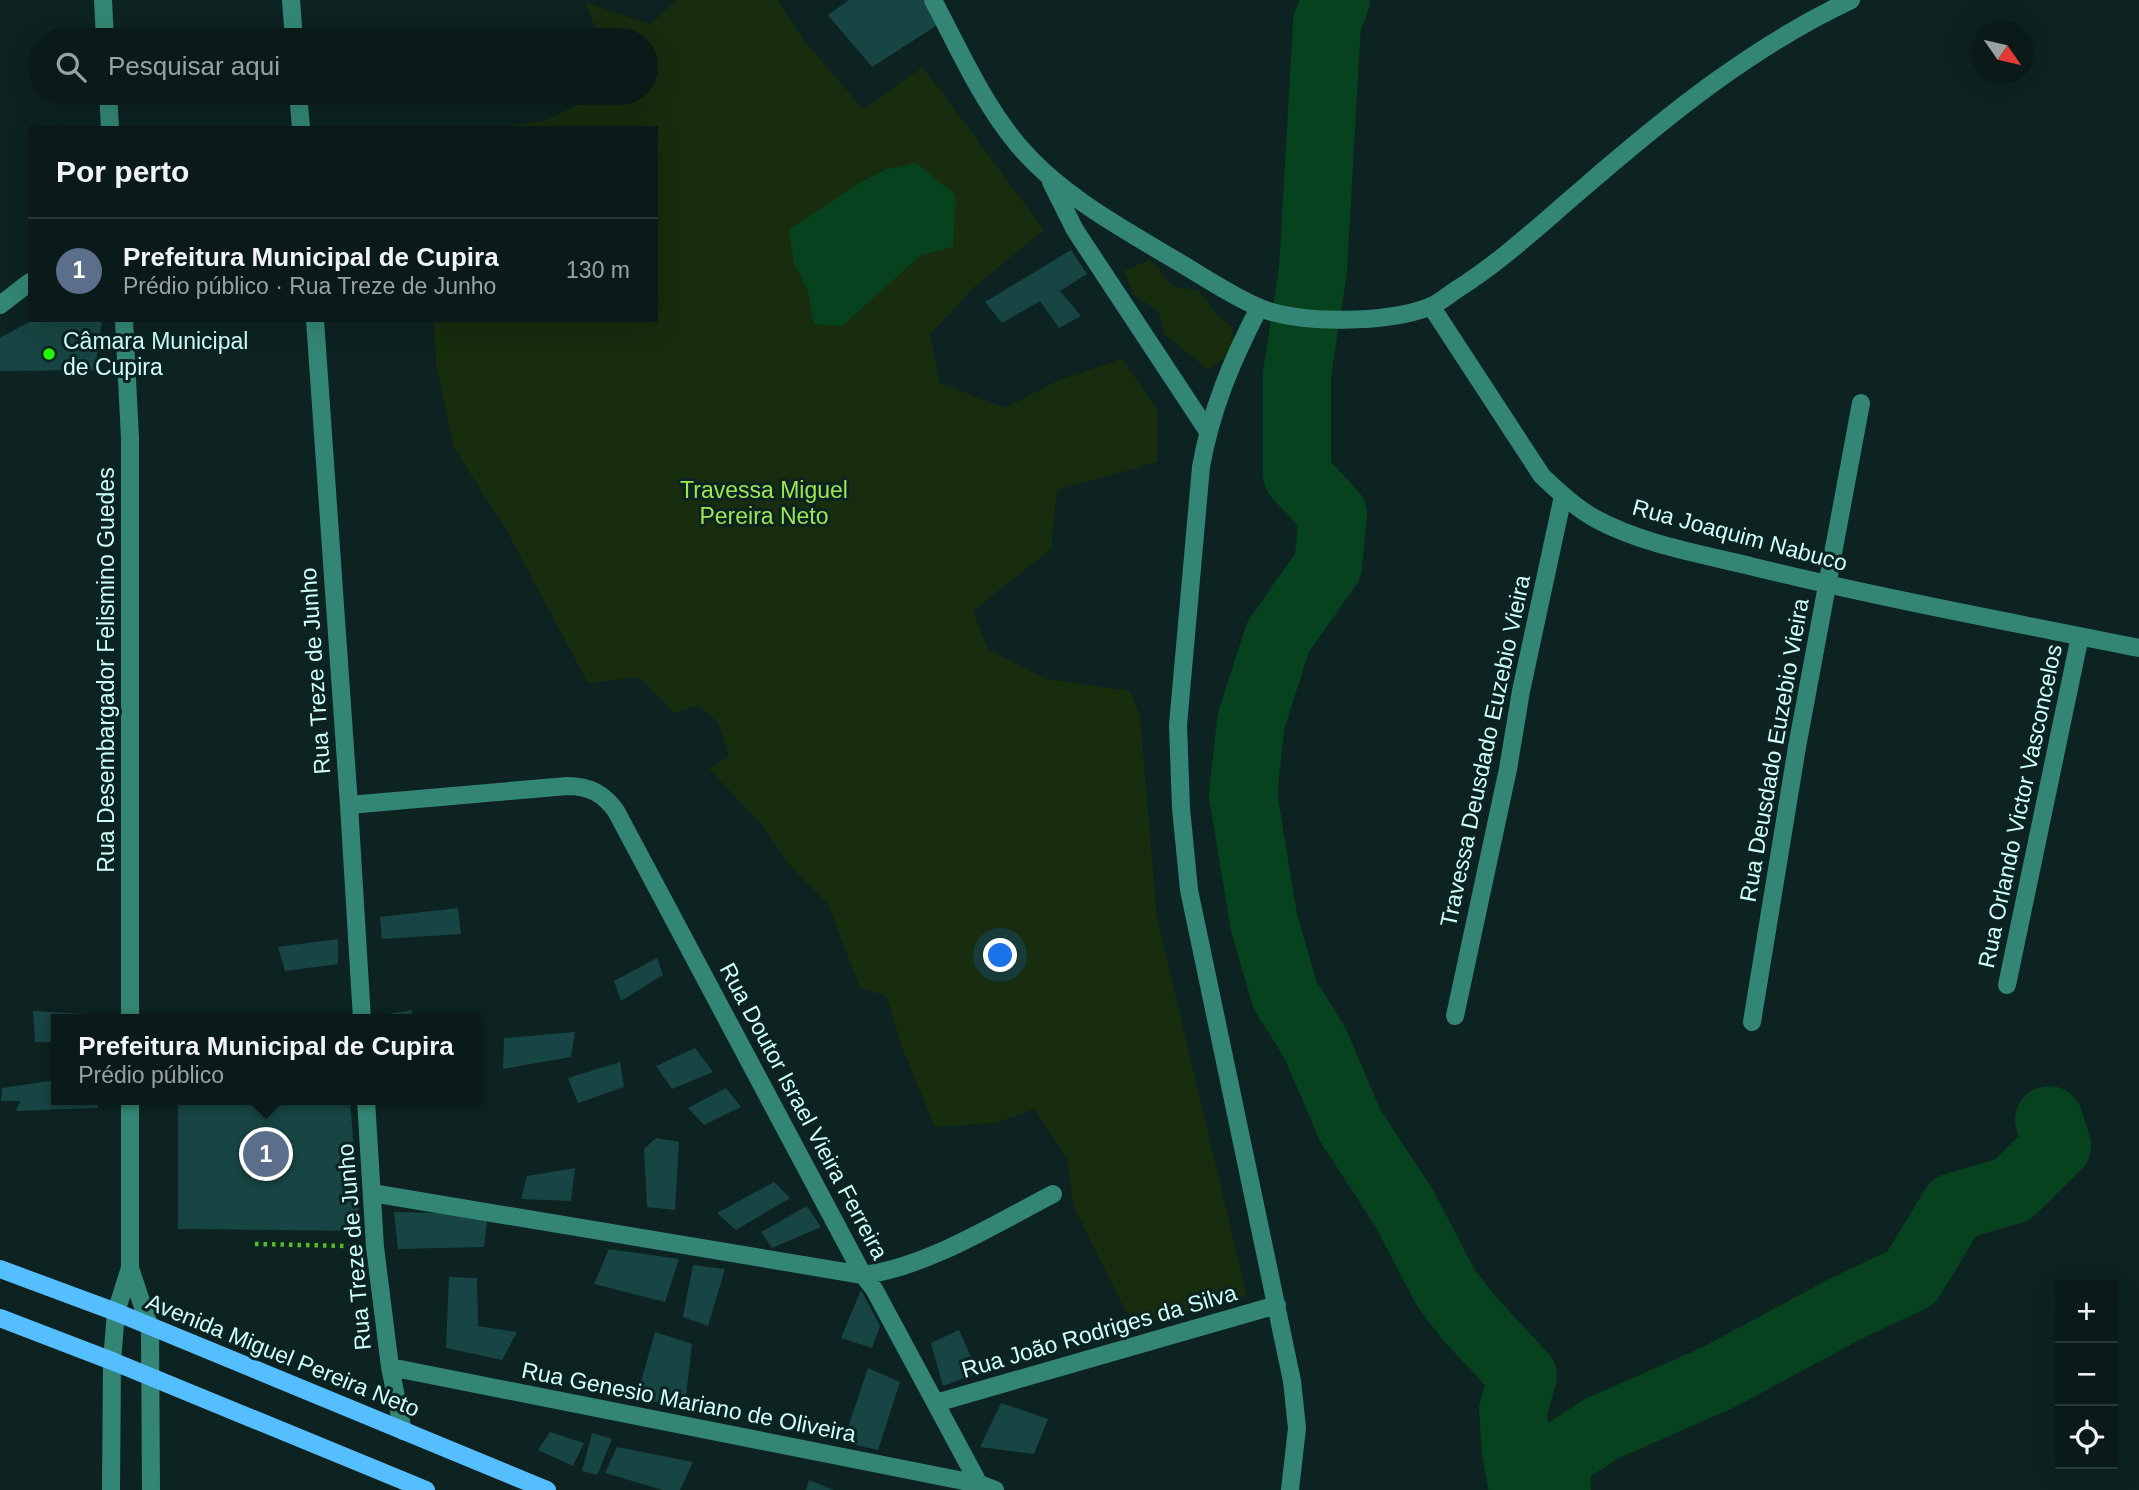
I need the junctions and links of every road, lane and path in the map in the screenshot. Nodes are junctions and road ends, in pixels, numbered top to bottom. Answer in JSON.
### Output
{"nodes":[{"id":1,"x":103,"y":0,"type":"edge"},
{"id":2,"x":291,"y":0,"type":"edge"},
{"id":3,"x":933,"y":0,"type":"edge"},
{"id":4,"x":1851,"y":0,"type":"edge"},
{"id":5,"x":104,"y":28,"type":"edge"},
{"id":6,"x":293,"y":28,"type":"edge"},
{"id":7,"x":109,"y":105,"type":"edge"},
{"id":8,"x":299,"y":105,"type":"edge"},
{"id":9,"x":110,"y":126,"type":"edge"},
{"id":10,"x":301,"y":126,"type":"edge"},
{"id":11,"x":1047,"y":175,"type":"junction"},
{"id":12,"x":28,"y":284,"type":"edge"},
{"id":13,"x":0,"y":305,"type":"edge"},
{"id":14,"x":1431,"y":306,"type":"junction"},
{"id":15,"x":1259,"y":308,"type":"junction"},
{"id":16,"x":124,"y":322,"type":"edge"},
{"id":17,"x":315,"y":322,"type":"edge"},
{"id":18,"x":1861,"y":403,"type":"dead end"},
{"id":19,"x":1208,"y":430,"type":"junction"},
{"id":20,"x":1563,"y":496,"type":"junction"},
{"id":21,"x":1828,"y":585,"type":"junction"},
{"id":22,"x":2080,"y":636,"type":"junction"},
{"id":23,"x":2139,"y":648,"type":"edge"},
{"id":24,"x":349,"y":805,"type":"junction"},
{"id":25,"x":2007,"y":985,"type":"dead end"},
{"id":26,"x":130,"y":1014,"type":"edge"},
{"id":27,"x":362,"y":1014,"type":"edge"},
{"id":28,"x":1455,"y":1016,"type":"dead end"},
{"id":29,"x":1752,"y":1022,"type":"dead end"},
{"id":30,"x":130,"y":1105,"type":"edge"},
{"id":31,"x":366,"y":1105,"type":"edge"},
{"id":32,"x":372,"y":1193,"type":"junction"},
{"id":33,"x":1053,"y":1194,"type":"dead end"},
{"id":34,"x":255,"y":1244,"type":"dead end"},
{"id":35,"x":375,"y":1247,"type":"junction"},
{"id":36,"x":130,"y":1268,"type":"junction"},
{"id":37,"x":0,"y":1269,"type":"edge"},
{"id":38,"x":863,"y":1275,"type":"junction"},
{"id":39,"x":1277,"y":1305,"type":"junction"},
{"id":40,"x":116,"y":1312,"type":"junction"},
{"id":41,"x":0,"y":1318,"type":"edge"},
{"id":42,"x":150,"y":1328,"type":"junction"},
{"id":43,"x":112,"y":1361,"type":"junction"},
{"id":44,"x":390,"y":1367,"type":"junction"},
{"id":45,"x":149,"y":1376,"type":"junction"},
{"id":46,"x":936,"y":1403,"type":"junction"},
{"id":47,"x":403,"y":1431,"type":"junction"},
{"id":48,"x":987,"y":1487,"type":"edge"},
{"id":49,"x":111,"y":1490,"type":"edge"},
{"id":50,"x":151,"y":1490,"type":"edge"},
{"id":51,"x":426,"y":1490,"type":"edge"},
{"id":52,"x":547,"y":1490,"type":"edge"},
{"id":53,"x":1290,"y":1490,"type":"edge"}],
"edges":[{"from":1,"to":5,"type":"street"},
{"from":2,"to":6,"type":"street"},
{"from":3,"to":11,"type":"street"},
{"from":4,"to":14,"type":"street"},
{"from":7,"to":9,"type":"street"},
{"from":8,"to":10,"type":"street"},
{"from":11,"to":15,"type":"street"},
{"from":11,"to":19,"type":"street"},
{"from":12,"to":13,"type":"street"},
{"from":14,"to":15,"type":"street"},
{"from":14,"to":20,"type":"street","name":"Rua Joaquim Nabuco"},
{"from":15,"to":19,"type":"street"},
{"from":16,"to":26,"type":"street","name":"Rua Desembargador Felismino Guedes"},
{"from":17,"to":24,"type":"street","name":"Rua Treze de Junho"},
{"from":18,"to":21,"type":"street","name":"Rua Deusdado Euzebio Vieira"},
{"from":19,"to":39,"type":"street"},
{"from":20,"to":21,"type":"street","name":"Rua Joaquim Nabuco"},
{"from":20,"to":28,"type":"street","name":"Travessa Deusdado Euzebio Vieira"},
{"from":21,"to":22,"type":"street","name":"Rua Joaquim Nabuco"},
{"from":21,"to":29,"type":"street","name":"Rua Deusdado Euzebio Vieira"},
{"from":22,"to":23,"type":"street","name":"Rua Joaquim Nabuco"},
{"from":22,"to":25,"type":"street","name":"Rua Orlando Victor Vasconcelos"},
{"from":24,"to":27,"type":"street","name":"Rua Treze de Junho"},
{"from":24,"to":38,"type":"street","name":"Rua Doutor Israel Vieira Ferreira"},
{"from":30,"to":36,"type":"street"},
{"from":31,"to":32,"type":"street","name":"Rua Treze de Junho"},
{"from":32,"to":35,"type":"street","name":"Rua Treze de Junho"},
{"from":32,"to":38,"type":"street"},
{"from":33,"to":38,"type":"street"},
{"from":34,"to":35,"type":"path"},
{"from":35,"to":44,"type":"street","name":"Rua Treze de Junho"},
{"from":36,"to":40,"type":"street"},
{"from":36,"to":42,"type":"street"},
{"from":37,"to":40,"type":"main road","name":"Avenida Miguel Pereira Neto"},
{"from":38,"to":46,"type":"street","name":"Rua Doutor Israel Vieira Ferreira"},
{"from":39,"to":46,"type":"street","name":"Rua João Rodriges da Silva"},
{"from":39,"to":53,"type":"street"},
{"from":40,"to":42,"type":"main road","name":"Avenida Miguel Pereira Neto"},
{"from":40,"to":43,"type":"street"},
{"from":41,"to":43,"type":"main road"},
{"from":42,"to":45,"type":"street"},
{"from":42,"to":47,"type":"main road","name":"Avenida Miguel Pereira Neto"},
{"from":43,"to":45,"type":"main road"},
{"from":43,"to":49,"type":"street"},
{"from":44,"to":47,"type":"street","name":"Rua Treze de Junho"},
{"from":44,"to":48,"type":"street","name":"Rua Genesio Mariano de Oliveira"},
{"from":45,"to":50,"type":"street"},
{"from":45,"to":51,"type":"main road"},
{"from":46,"to":48,"type":"street","name":"Rua Doutor Israel Vieira Ferreira"},
{"from":47,"to":52,"type":"main road","name":"Avenida Miguel Pereira Neto"}]}
